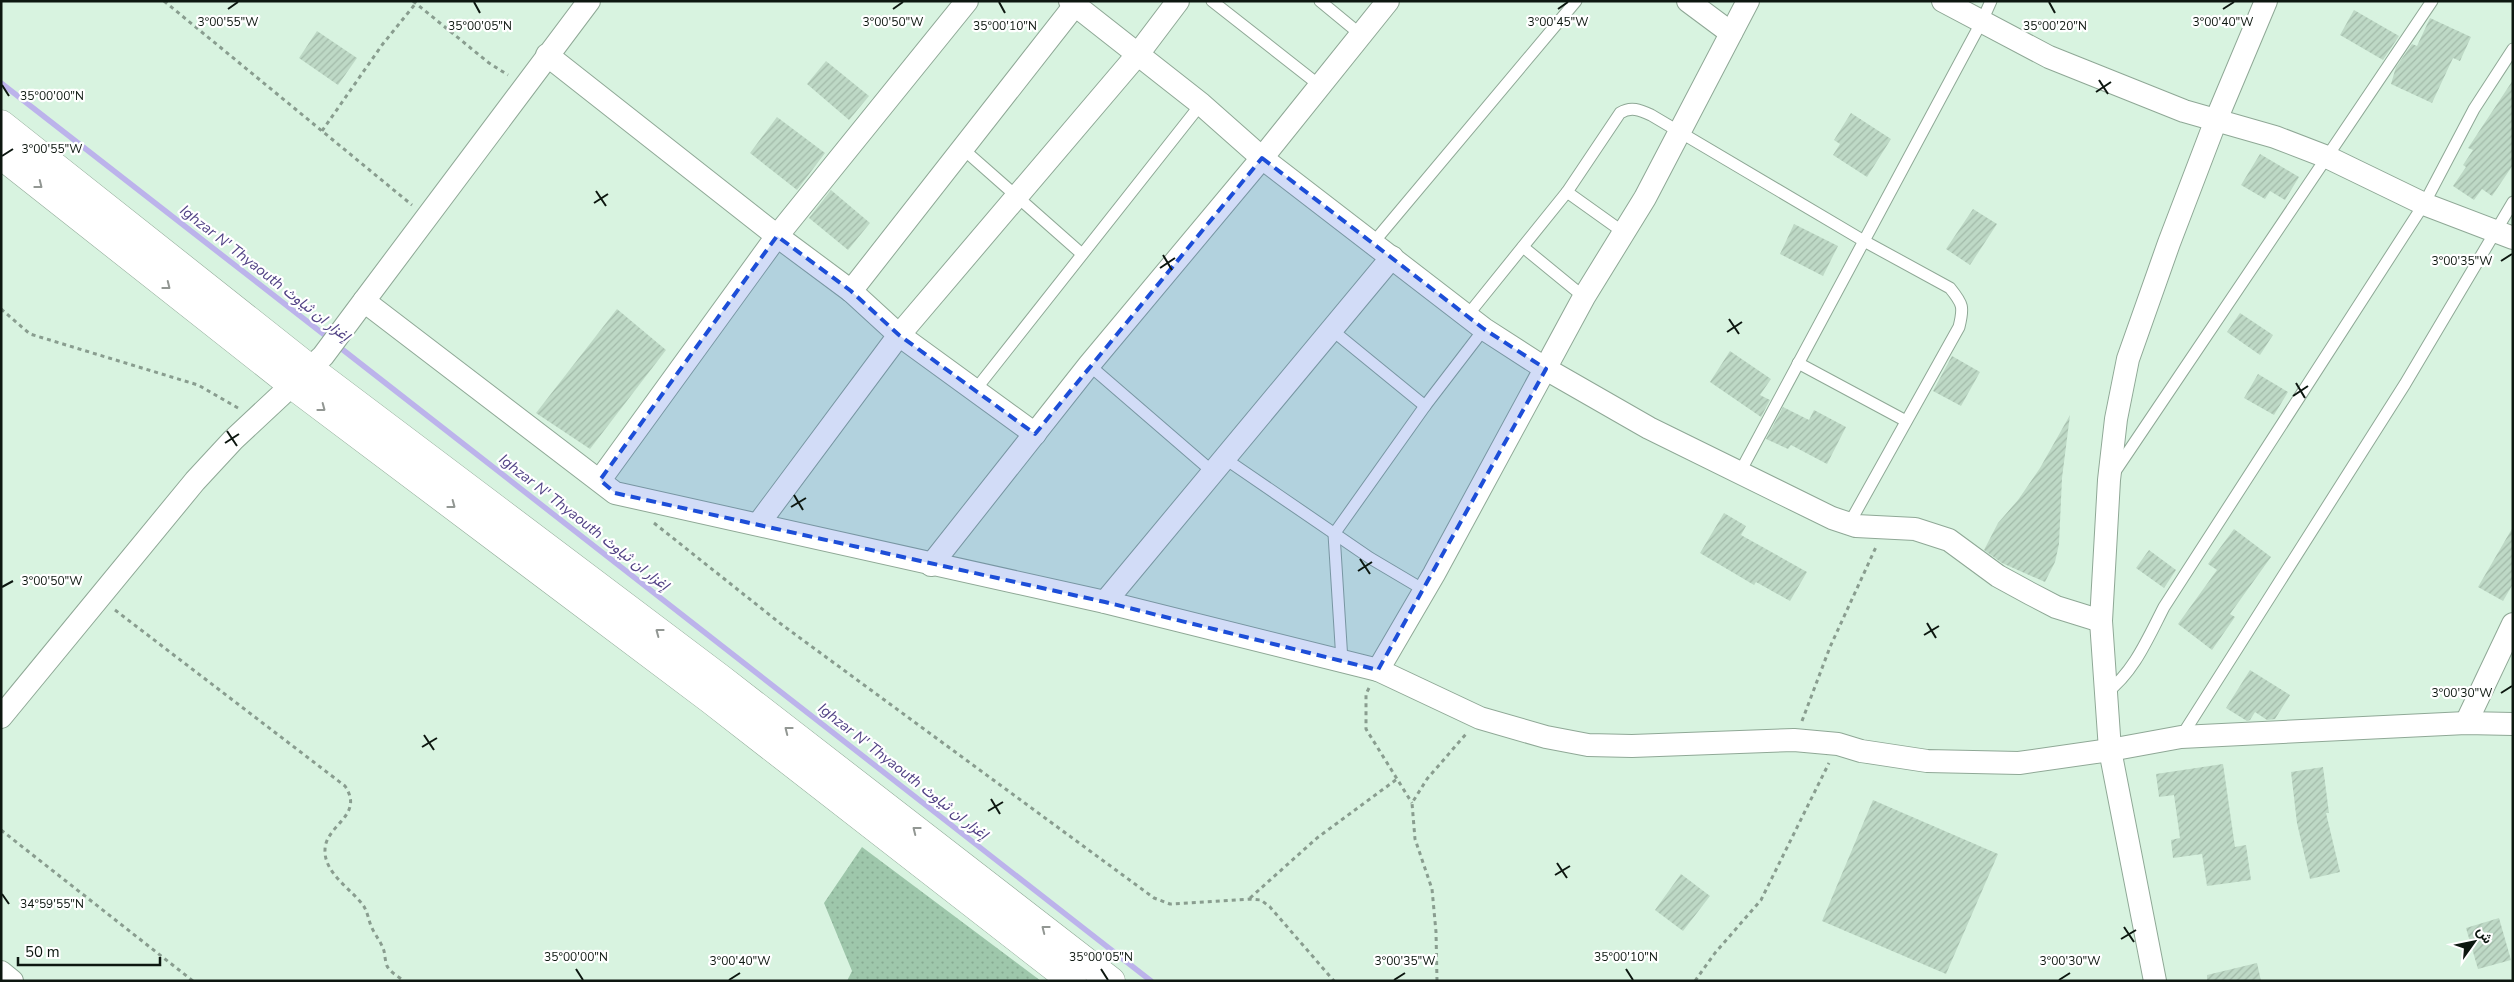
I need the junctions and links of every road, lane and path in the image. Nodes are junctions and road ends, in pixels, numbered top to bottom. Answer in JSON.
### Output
{"nodes":[{"id":1,"x":164,"y":1,"type":"edge"},
{"id":2,"x":589,"y":1,"type":"edge"},
{"id":3,"x":967,"y":1,"type":"edge"},
{"id":4,"x":1178,"y":1,"type":"edge"},
{"id":5,"x":1212,"y":1,"type":"edge"},
{"id":6,"x":1320,"y":1,"type":"edge"},
{"id":7,"x":1388,"y":1,"type":"edge"},
{"id":8,"x":1576,"y":1,"type":"edge"},
{"id":9,"x":1688,"y":1,"type":"edge"},
{"id":10,"x":1748,"y":1,"type":"edge"},
{"id":11,"x":1943,"y":1,"type":"edge"},
{"id":12,"x":2266,"y":1,"type":"edge"},
{"id":13,"x":2432,"y":1,"type":"edge"},
{"id":14,"x":415,"y":2,"type":"edge"},
{"id":15,"x":1072,"y":3,"type":"edge"},
{"id":16,"x":1987,"y":11,"type":"edge"},
{"id":17,"x":1731,"y":33,"type":"junction"},
{"id":18,"x":1360,"y":34,"type":"junction"},
{"id":19,"x":2513,"y":49,"type":"edge"},
{"id":20,"x":1138,"y":54,"type":"junction"},
{"id":21,"x":547,"y":55,"type":"junction"},
{"id":22,"x":528,"y":81,"type":"junction"},
{"id":23,"x":1319,"y":85,"type":"junction"},
{"id":24,"x":1201,"y":104,"type":"junction"},
{"id":25,"x":2216,"y":120,"type":"junction"},
{"id":26,"x":1,"y":124,"type":"edge"},
{"id":27,"x":322,"y":131,"type":"junction"},
{"id":28,"x":1680,"y":133,"type":"junction"},
{"id":29,"x":963,"y":149,"type":"junction"},
{"id":30,"x":1,"y":155,"type":"edge"},
{"id":31,"x":2328,"y":157,"type":"junction"},
{"id":32,"x":1262,"y":158,"type":"junction"},
{"id":33,"x":1566,"y":192,"type":"junction"},
{"id":34,"x":1017,"y":196,"type":"junction"},
{"id":35,"x":2513,"y":202,"type":"edge"},
{"id":36,"x":2424,"y":204,"type":"junction"},
{"id":37,"x":426,"y":216,"type":"junction"},
{"id":38,"x":1623,"y":232,"type":"junction"},
{"id":39,"x":2505,"y":234,"type":"edge"},
{"id":40,"x":777,"y":236,"type":"junction"},
{"id":41,"x":1864,"y":241,"type":"junction"},
{"id":42,"x":1373,"y":243,"type":"junction"},
{"id":43,"x":1523,"y":247,"type":"junction"},
{"id":44,"x":1082,"y":254,"type":"junction"},
{"id":45,"x":1392,"y":258,"type":"junction"},
{"id":46,"x":851,"y":291,"type":"junction"},
{"id":47,"x":1584,"y":297,"type":"junction"},
{"id":48,"x":364,"y":301,"type":"junction"},
{"id":49,"x":1,"y":309,"type":"edge"},
{"id":50,"x":1475,"y":323,"type":"junction"},
{"id":51,"x":1332,"y":330,"type":"junction"},
{"id":52,"x":899,"y":335,"type":"junction"},
{"id":53,"x":1798,"y":363,"type":"junction"},
{"id":54,"x":1089,"y":365,"type":"junction"},
{"id":55,"x":1546,"y":368,"type":"junction"},
{"id":56,"x":308,"y":369,"type":"junction"},
{"id":57,"x":976,"y":389,"type":"junction"},
{"id":58,"x":1425,"y":406,"type":"junction"},
{"id":59,"x":255,"y":418,"type":"junction"},
{"id":60,"x":1906,"y":421,"type":"junction"},
{"id":61,"x":1035,"y":434,"type":"junction"},
{"id":62,"x":1219,"y":466,"type":"junction"},
{"id":63,"x":1740,"y":472,"type":"junction"},
{"id":64,"x":600,"y":480,"type":"junction"},
{"id":65,"x":2110,"y":480,"type":"junction"},
{"id":66,"x":653,"y":522,"type":"dead end"},
{"id":67,"x":759,"y":523,"type":"junction"},
{"id":68,"x":1849,"y":524,"type":"junction"},
{"id":69,"x":1885,"y":527,"type":"junction"},
{"id":70,"x":1334,"y":534,"type":"junction"},
{"id":71,"x":931,"y":564,"type":"junction"},
{"id":72,"x":1424,"y":590,"type":"junction"},
{"id":73,"x":98,"y":598,"type":"junction"},
{"id":74,"x":1105,"y":602,"type":"junction"},
{"id":75,"x":2100,"y":621,"type":"junction"},
{"id":76,"x":2513,"y":624,"type":"edge"},
{"id":77,"x":1342,"y":661,"type":"junction"},
{"id":78,"x":1378,"y":670,"type":"junction"},
{"id":79,"x":2106,"y":694,"type":"junction"},
{"id":80,"x":1,"y":717,"type":"edge"},
{"id":81,"x":1480,"y":718,"type":"junction"},
{"id":82,"x":2466,"y":723,"type":"junction"},
{"id":83,"x":2513,"y":724,"type":"edge"},
{"id":84,"x":2181,"y":737,"type":"junction"},
{"id":85,"x":1794,"y":740,"type":"junction"},
{"id":86,"x":1838,"y":744,"type":"junction"},
{"id":87,"x":2110,"y":750,"type":"junction"},
{"id":88,"x":1397,"y":779,"type":"junction"},
{"id":89,"x":1412,"y":803,"type":"junction"},
{"id":90,"x":1,"y":830,"type":"edge"},
{"id":91,"x":1250,"y":899,"type":"junction"},
{"id":92,"x":1,"y":972,"type":"edge"},
{"id":93,"x":12,"y":981,"type":"edge"},
{"id":94,"x":194,"y":981,"type":"edge"},
{"id":95,"x":404,"y":981,"type":"edge"},
{"id":96,"x":1072,"y":981,"type":"edge"},
{"id":97,"x":1111,"y":981,"type":"edge"},
{"id":98,"x":1334,"y":981,"type":"edge"},
{"id":99,"x":1438,"y":981,"type":"edge"},
{"id":100,"x":1695,"y":981,"type":"edge"},
{"id":101,"x":2155,"y":981,"type":"edge"}],
"edges":[{"from":1,"to":27,"type":"path"},
{"from":2,"to":21,"type":"street"},
{"from":3,"to":40,"type":"street"},
{"from":4,"to":20,"type":"street"},
{"from":5,"to":23,"type":"lane"},
{"from":6,"to":18,"type":"lane"},
{"from":7,"to":18,"type":"street"},
{"from":8,"to":42,"type":"lane"},
{"from":9,"to":17,"type":"street"},
{"from":10,"to":17,"type":"street"},
{"from":11,"to":16,"type":"street"},
{"from":12,"to":25,"type":"street"},
{"from":13,"to":31,"type":"lane"},
{"from":14,"to":22,"type":"path"},
{"from":14,"to":27,"type":"path"},
{"from":15,"to":20,"type":"street"},
{"from":15,"to":29,"type":"street"},
{"from":16,"to":25,"type":"street"},
{"from":16,"to":41,"type":"lane"},
{"from":17,"to":28,"type":"street"},
{"from":18,"to":23,"type":"street"},
{"from":19,"to":36,"type":"lane"},
{"from":20,"to":24,"type":"street"},
{"from":20,"to":34,"type":"street"},
{"from":21,"to":22,"type":"street"},
{"from":21,"to":40,"type":"street"},
{"from":22,"to":37,"type":"street"},
{"from":23,"to":32,"type":"street"},
{"from":24,"to":32,"type":"street"},
{"from":24,"to":44,"type":"lane"},
{"from":25,"to":31,"type":"street"},
{"from":25,"to":65,"type":"street"},
{"from":26,"to":56,"type":"street"},
{"from":27,"to":37,"type":"path"},
{"from":28,"to":33,"type":"lane"},
{"from":28,"to":38,"type":"street"},
{"from":28,"to":41,"type":"lane"},
{"from":29,"to":34,"type":"lane"},
{"from":29,"to":46,"type":"street"},
{"from":30,"to":56,"type":"street","one_way":true},
{"from":31,"to":36,"type":"street"},
{"from":31,"to":65,"type":"lane"},
{"from":32,"to":42,"type":"street"},
{"from":32,"to":54,"type":"street"},
{"from":33,"to":38,"type":"lane"},
{"from":33,"to":43,"type":"lane"},
{"from":34,"to":44,"type":"lane"},
{"from":34,"to":52,"type":"street"},
{"from":35,"to":39,"type":"lane"},
{"from":36,"to":39,"type":"street"},
{"from":36,"to":79,"type":"lane"},
{"from":37,"to":48,"type":"street"},
{"from":38,"to":47,"type":"street"},
{"from":39,"to":84,"type":"lane"},
{"from":40,"to":46,"type":"street"},
{"from":40,"to":64,"type":"street"},
{"from":41,"to":53,"type":"lane"},
{"from":41,"to":60,"type":"lane"},
{"from":42,"to":45,"type":"street"},
{"from":43,"to":47,"type":"lane"},
{"from":43,"to":50,"type":"lane"},
{"from":44,"to":57,"type":"lane"},
{"from":45,"to":50,"type":"street"},
{"from":45,"to":51,"type":"street"},
{"from":46,"to":52,"type":"street"},
{"from":47,"to":55,"type":"street"},
{"from":48,"to":56,"type":"street"},
{"from":48,"to":64,"type":"street"},
{"from":49,"to":59,"type":"path"},
{"from":50,"to":55,"type":"street"},
{"from":50,"to":58,"type":"lane"},
{"from":51,"to":58,"type":"lane"},
{"from":51,"to":62,"type":"street"},
{"from":52,"to":57,"type":"street"},
{"from":52,"to":67,"type":"street"},
{"from":53,"to":60,"type":"lane"},
{"from":53,"to":63,"type":"lane"},
{"from":54,"to":61,"type":"street"},
{"from":54,"to":62,"type":"lane"},
{"from":55,"to":63,"type":"street"},
{"from":55,"to":72,"type":"street"},
{"from":56,"to":59,"type":"street"},
{"from":56,"to":96,"type":"street","one_way":true},
{"from":97,"to":56,"type":"street","one_way":true},
{"from":57,"to":61,"type":"street"},
{"from":58,"to":70,"type":"lane"},
{"from":59,"to":73,"type":"street"},
{"from":60,"to":68,"type":"lane"},
{"from":61,"to":71,"type":"street"},
{"from":62,"to":70,"type":"lane"},
{"from":62,"to":74,"type":"street"},
{"from":63,"to":68,"type":"street"},
{"from":64,"to":67,"type":"street"},
{"from":65,"to":75,"type":"street"},
{"from":66,"to":91,"type":"path"},
{"from":67,"to":71,"type":"street"},
{"from":68,"to":69,"type":"street"},
{"from":69,"to":75,"type":"street"},
{"from":69,"to":85,"type":"path"},
{"from":70,"to":72,"type":"lane"},
{"from":70,"to":77,"type":"lane"},
{"from":71,"to":74,"type":"street"},
{"from":72,"to":78,"type":"street"},
{"from":73,"to":80,"type":"street"},
{"from":73,"to":95,"type":"path"},
{"from":74,"to":77,"type":"street"},
{"from":75,"to":79,"type":"street"},
{"from":76,"to":82,"type":"street"},
{"from":77,"to":78,"type":"street"},
{"from":78,"to":81,"type":"street"},
{"from":78,"to":88,"type":"path"},
{"from":79,"to":87,"type":"street"},
{"from":81,"to":85,"type":"street"},
{"from":81,"to":89,"type":"path"},
{"from":82,"to":83,"type":"street"},
{"from":82,"to":84,"type":"street"},
{"from":84,"to":87,"type":"street"},
{"from":85,"to":86,"type":"street"},
{"from":86,"to":87,"type":"street"},
{"from":86,"to":100,"type":"path"},
{"from":87,"to":101,"type":"street"},
{"from":88,"to":89,"type":"path"},
{"from":88,"to":91,"type":"path"},
{"from":89,"to":99,"type":"path"},
{"from":90,"to":94,"type":"path"},
{"from":91,"to":98,"type":"path"},
{"from":92,"to":93,"type":"street"}]}
